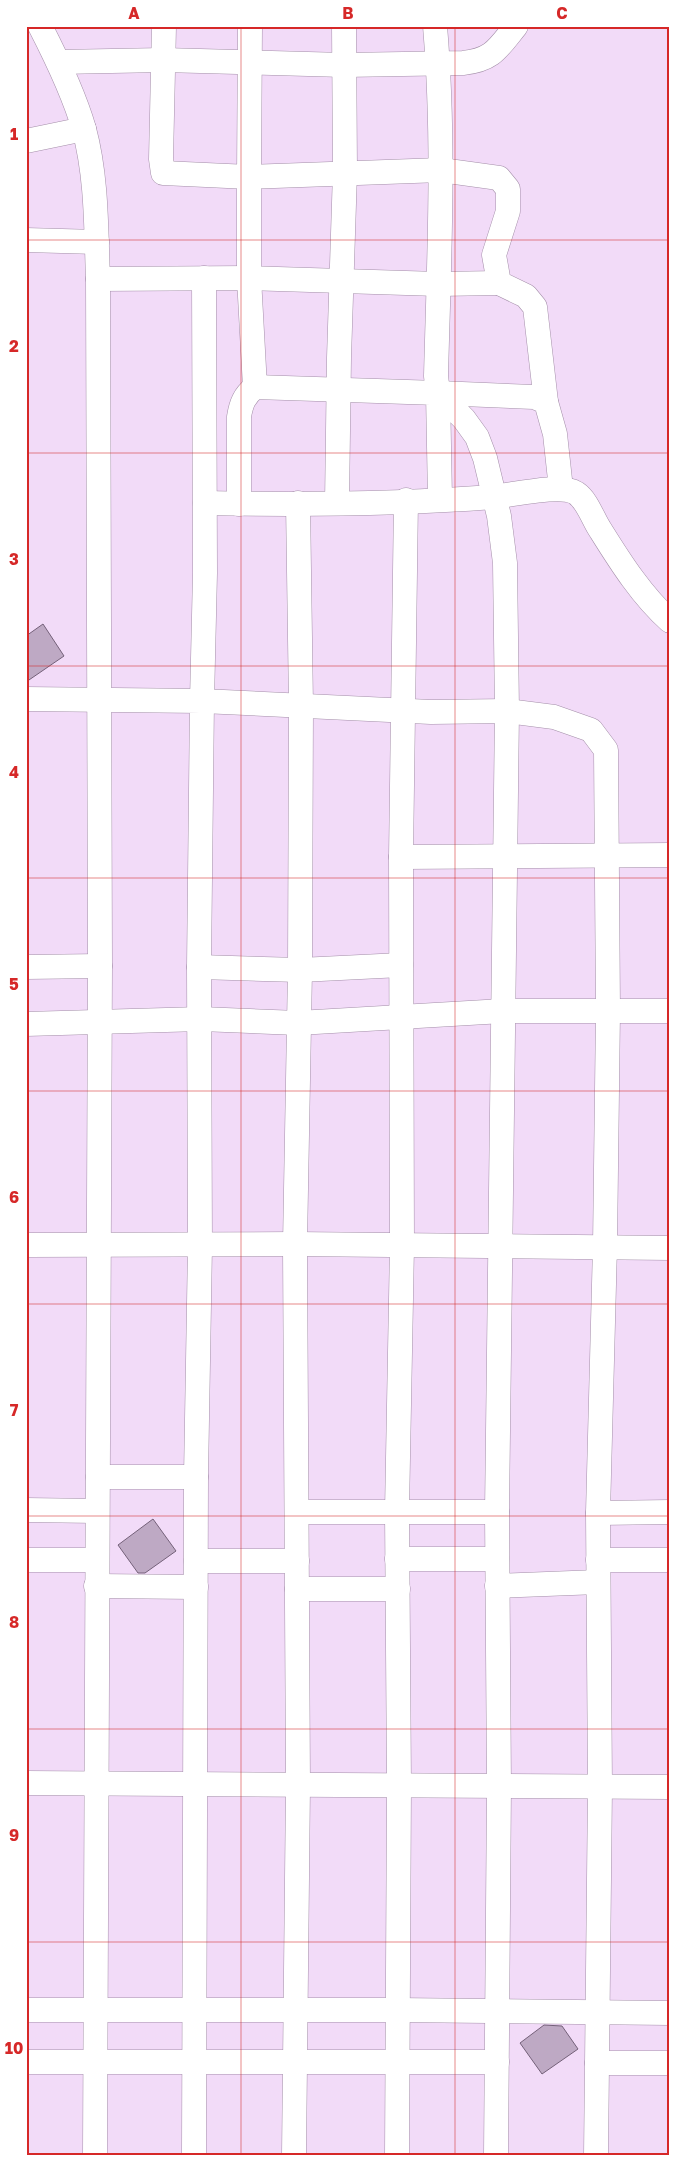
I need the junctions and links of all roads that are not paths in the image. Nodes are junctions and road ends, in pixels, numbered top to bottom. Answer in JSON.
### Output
{"nodes":[{"id":1,"x":40,"y":26,"type":"edge"},
{"id":2,"x":164,"y":26,"type":"edge"},
{"id":3,"x":250,"y":26,"type":"edge"},
{"id":4,"x":344,"y":26,"type":"edge"},
{"id":5,"x":435,"y":26,"type":"edge"},
{"id":6,"x":516,"y":26,"type":"edge"},
{"id":7,"x":163,"y":60,"type":"junction"},
{"id":8,"x":58,"y":62,"type":"junction"},
{"id":9,"x":250,"y":62,"type":"junction"},
{"id":10,"x":438,"y":64,"type":"junction"},
{"id":11,"x":344,"y":65,"type":"junction"},
{"id":12,"x":84,"y":130,"type":"junction"},
{"id":13,"x":26,"y":141,"type":"edge"},
{"id":14,"x":441,"y":170,"type":"junction"},
{"id":15,"x":345,"y":172,"type":"junction"},
{"id":16,"x":249,"y":177,"type":"junction"},
{"id":17,"x":26,"y":240,"type":"edge"},
{"id":18,"x":97,"y":242,"type":"junction"},
{"id":19,"x":204,"y":278,"type":"junction"},
{"id":20,"x":249,"y":278,"type":"junction"},
{"id":21,"x":98,"y":279,"type":"junction"},
{"id":22,"x":342,"y":282,"type":"junction"},
{"id":23,"x":499,"y":283,"type":"junction"},
{"id":24,"x":438,"y":284,"type":"junction"},
{"id":25,"x":255,"y":387,"type":"junction"},
{"id":26,"x":338,"y":389,"type":"junction"},
{"id":27,"x":438,"y":393,"type":"junction"},
{"id":28,"x":546,"y":402,"type":"junction"},
{"id":29,"x":561,"y":489,"type":"junction"},
{"id":30,"x":494,"y":497,"type":"junction"},
{"id":31,"x":440,"y":499,"type":"junction"},
{"id":32,"x":406,"y":500,"type":"junction"},
{"id":33,"x":298,"y":502,"type":"junction"},
{"id":34,"x":205,"y":503,"type":"junction"},
{"id":35,"x":337,"y":503,"type":"junction"},
{"id":36,"x":239,"y":504,"type":"junction"},
{"id":37,"x":670,"y":622,"type":"edge"},
{"id":38,"x":26,"y":699,"type":"edge"},
{"id":39,"x":99,"y":699,"type":"junction"},
{"id":40,"x":202,"y":701,"type":"junction"},
{"id":41,"x":301,"y":706,"type":"junction"},
{"id":42,"x":402,"y":710,"type":"junction"},
{"id":43,"x":506,"y":711,"type":"junction"},
{"id":44,"x":670,"y":855,"type":"edge"},
{"id":45,"x":504,"y":856,"type":"junction"},
{"id":46,"x":605,"y":856,"type":"junction"},
{"id":47,"x":401,"y":857,"type":"junction"},
{"id":48,"x":401,"y":965,"type":"junction"},
{"id":49,"x":100,"y":966,"type":"junction"},
{"id":50,"x":199,"y":966,"type":"junction"},
{"id":51,"x":26,"y":967,"type":"edge"},
{"id":52,"x":300,"y":970,"type":"junction"},
{"id":53,"x":670,"y":1010,"type":"edge"},
{"id":54,"x":504,"y":1011,"type":"junction"},
{"id":55,"x":608,"y":1011,"type":"junction"},
{"id":56,"x":402,"y":1016,"type":"junction"},
{"id":57,"x":200,"y":1019,"type":"junction"},
{"id":58,"x":99,"y":1023,"type":"junction"},
{"id":59,"x":298,"y":1023,"type":"junction"},
{"id":60,"x":26,"y":1024,"type":"edge"},
{"id":61,"x":296,"y":1244,"type":"junction"},
{"id":62,"x":26,"y":1245,"type":"edge"},
{"id":63,"x":98,"y":1246,"type":"junction"},
{"id":64,"x":200,"y":1246,"type":"junction"},
{"id":65,"x":402,"y":1246,"type":"junction"},
{"id":66,"x":605,"y":1246,"type":"junction"},
{"id":67,"x":500,"y":1247,"type":"junction"},
{"id":68,"x":670,"y":1248,"type":"edge"},
{"id":69,"x":98,"y":1477,"type":"junction"},
{"id":70,"x":196,"y":1477,"type":"junction"},
{"id":71,"x":26,"y":1510,"type":"edge"},
{"id":72,"x":97,"y":1511,"type":"junction"},
{"id":73,"x":397,"y":1511,"type":"junction"},
{"id":74,"x":297,"y":1512,"type":"junction"},
{"id":75,"x":497,"y":1512,"type":"junction"},
{"id":76,"x":670,"y":1512,"type":"edge"},
{"id":77,"x":598,"y":1513,"type":"junction"},
{"id":78,"x":397,"y":1559,"type":"junction"},
{"id":79,"x":497,"y":1559,"type":"junction"},
{"id":80,"x":26,"y":1560,"type":"edge"},
{"id":81,"x":96,"y":1560,"type":"junction"},
{"id":82,"x":670,"y":1560,"type":"edge"},
{"id":83,"x":196,"y":1561,"type":"junction"},
{"id":84,"x":297,"y":1561,"type":"junction"},
{"id":85,"x":598,"y":1571,"type":"junction"},
{"id":86,"x":96,"y":1586,"type":"junction"},
{"id":87,"x":497,"y":1586,"type":"junction"},
{"id":88,"x":196,"y":1587,"type":"junction"},
{"id":89,"x":297,"y":1589,"type":"junction"},
{"id":90,"x":398,"y":1589,"type":"junction"},
{"id":91,"x":26,"y":1783,"type":"edge"},
{"id":92,"x":97,"y":1784,"type":"junction"},
{"id":93,"x":196,"y":1784,"type":"junction"},
{"id":94,"x":298,"y":1784,"type":"junction"},
{"id":95,"x":399,"y":1785,"type":"junction"},
{"id":96,"x":499,"y":1786,"type":"junction"},
{"id":97,"x":600,"y":1787,"type":"junction"},
{"id":98,"x":670,"y":1787,"type":"edge"},
{"id":99,"x":194,"y":2009,"type":"junction"},
{"id":100,"x":295,"y":2009,"type":"junction"},
{"id":101,"x":26,"y":2010,"type":"edge"},
{"id":102,"x":94,"y":2010,"type":"junction"},
{"id":103,"x":397,"y":2010,"type":"junction"},
{"id":104,"x":498,"y":2011,"type":"junction"},
{"id":105,"x":597,"y":2013,"type":"junction"},
{"id":106,"x":670,"y":2013,"type":"edge"},
{"id":107,"x":194,"y":2061,"type":"junction"},
{"id":108,"x":26,"y":2062,"type":"edge"},
{"id":109,"x":94,"y":2062,"type":"junction"},
{"id":110,"x":294,"y":2062,"type":"junction"},
{"id":111,"x":397,"y":2062,"type":"junction"},
{"id":112,"x":497,"y":2062,"type":"junction"},
{"id":113,"x":597,"y":2063,"type":"junction"},
{"id":114,"x":670,"y":2063,"type":"edge"},
{"id":115,"x":95,"y":2156,"type":"edge"},
{"id":116,"x":194,"y":2156,"type":"edge"},
{"id":117,"x":294,"y":2156,"type":"edge"},
{"id":118,"x":397,"y":2156,"type":"edge"},
{"id":119,"x":496,"y":2156,"type":"edge"},
{"id":120,"x":596,"y":2156,"type":"edge"}],
"edges":[{"from":1,"to":8,"type":"street"},
{"from":2,"to":7,"type":"street"},
{"from":3,"to":9,"type":"street"},
{"from":4,"to":11,"type":"street"},
{"from":5,"to":10,"type":"street"},
{"from":6,"to":10,"type":"street"},
{"from":7,"to":8,"type":"street"},
{"from":7,"to":9,"type":"street"},
{"from":7,"to":16,"type":"street"},
{"from":8,"to":12,"type":"street"},
{"from":9,"to":11,"type":"street"},
{"from":9,"to":16,"type":"street"},
{"from":10,"to":11,"type":"street"},
{"from":10,"to":14,"type":"street"},
{"from":11,"to":15,"type":"street"},
{"from":12,"to":13,"type":"street"},
{"from":12,"to":18,"type":"street"},
{"from":14,"to":15,"type":"street"},
{"from":14,"to":23,"type":"street"},
{"from":14,"to":24,"type":"street"},
{"from":15,"to":16,"type":"street"},
{"from":15,"to":22,"type":"street"},
{"from":16,"to":20,"type":"street"},
{"from":17,"to":18,"type":"street"},
{"from":18,"to":21,"type":"street"},
{"from":19,"to":20,"type":"street"},
{"from":19,"to":21,"type":"street"},
{"from":19,"to":34,"type":"street"},
{"from":20,"to":22,"type":"street"},
{"from":20,"to":25,"type":"street"},
{"from":21,"to":39,"type":"street"},
{"from":22,"to":24,"type":"street"},
{"from":22,"to":26,"type":"street"},
{"from":23,"to":24,"type":"street"},
{"from":23,"to":28,"type":"street"},
{"from":24,"to":27,"type":"street"},
{"from":25,"to":26,"type":"street"},
{"from":25,"to":36,"type":"street"},
{"from":26,"to":27,"type":"street"},
{"from":26,"to":35,"type":"street"},
{"from":27,"to":28,"type":"street"},
{"from":27,"to":30,"type":"street"},
{"from":27,"to":31,"type":"street"},
{"from":28,"to":29,"type":"street"},
{"from":29,"to":30,"type":"street"},
{"from":29,"to":37,"type":"street"},
{"from":30,"to":31,"type":"street"},
{"from":30,"to":43,"type":"street"},
{"from":31,"to":32,"type":"street"},
{"from":32,"to":35,"type":"street"},
{"from":32,"to":42,"type":"street"},
{"from":33,"to":35,"type":"street"},
{"from":33,"to":36,"type":"street"},
{"from":33,"to":41,"type":"street"},
{"from":34,"to":36,"type":"street"},
{"from":34,"to":40,"type":"street"},
{"from":38,"to":39,"type":"street"},
{"from":39,"to":40,"type":"street"},
{"from":39,"to":49,"type":"street"},
{"from":40,"to":41,"type":"street"},
{"from":40,"to":50,"type":"street"},
{"from":41,"to":42,"type":"street"},
{"from":41,"to":52,"type":"street"},
{"from":42,"to":43,"type":"street"},
{"from":42,"to":47,"type":"street"},
{"from":43,"to":45,"type":"street"},
{"from":43,"to":46,"type":"street"},
{"from":44,"to":46,"type":"street"},
{"from":45,"to":46,"type":"street"},
{"from":45,"to":47,"type":"street"},
{"from":45,"to":54,"type":"street"},
{"from":46,"to":55,"type":"street"},
{"from":47,"to":48,"type":"street"},
{"from":48,"to":52,"type":"street"},
{"from":48,"to":56,"type":"street"},
{"from":49,"to":51,"type":"street"},
{"from":49,"to":58,"type":"street"},
{"from":50,"to":52,"type":"street"},
{"from":50,"to":57,"type":"street"},
{"from":52,"to":59,"type":"street"},
{"from":53,"to":55,"type":"street"},
{"from":54,"to":55,"type":"street"},
{"from":54,"to":56,"type":"street"},
{"from":54,"to":67,"type":"street"},
{"from":55,"to":66,"type":"street"},
{"from":56,"to":59,"type":"street"},
{"from":56,"to":65,"type":"street"},
{"from":57,"to":58,"type":"street"},
{"from":57,"to":59,"type":"street"},
{"from":57,"to":64,"type":"street"},
{"from":58,"to":60,"type":"street"},
{"from":58,"to":63,"type":"street"},
{"from":59,"to":61,"type":"street"},
{"from":61,"to":64,"type":"street"},
{"from":61,"to":65,"type":"street"},
{"from":61,"to":74,"type":"street"},
{"from":62,"to":63,"type":"street"},
{"from":63,"to":64,"type":"street"},
{"from":63,"to":69,"type":"street"},
{"from":64,"to":70,"type":"street"},
{"from":65,"to":67,"type":"street"},
{"from":65,"to":73,"type":"street"},
{"from":66,"to":67,"type":"street"},
{"from":66,"to":68,"type":"street"},
{"from":66,"to":77,"type":"street"},
{"from":67,"to":75,"type":"street"},
{"from":69,"to":70,"type":"street"},
{"from":69,"to":72,"type":"street"},
{"from":70,"to":83,"type":"street"},
{"from":71,"to":72,"type":"street"},
{"from":72,"to":81,"type":"street"},
{"from":73,"to":74,"type":"street"},
{"from":73,"to":75,"type":"street"},
{"from":73,"to":78,"type":"street"},
{"from":74,"to":84,"type":"street"},
{"from":75,"to":79,"type":"street"},
{"from":76,"to":77,"type":"street"},
{"from":77,"to":85,"type":"street"},
{"from":78,"to":79,"type":"street"},
{"from":78,"to":90,"type":"street"},
{"from":79,"to":87,"type":"street"},
{"from":80,"to":81,"type":"street"},
{"from":81,"to":86,"type":"street"},
{"from":82,"to":85,"type":"street"},
{"from":83,"to":84,"type":"street"},
{"from":83,"to":88,"type":"street"},
{"from":84,"to":89,"type":"street"},
{"from":85,"to":87,"type":"street"},
{"from":85,"to":97,"type":"street"},
{"from":86,"to":88,"type":"street"},
{"from":86,"to":92,"type":"street"},
{"from":87,"to":96,"type":"street"},
{"from":88,"to":93,"type":"street"},
{"from":89,"to":90,"type":"street"},
{"from":89,"to":94,"type":"street"},
{"from":90,"to":95,"type":"street"},
{"from":91,"to":92,"type":"street"},
{"from":92,"to":93,"type":"street"},
{"from":92,"to":102,"type":"street"},
{"from":93,"to":94,"type":"street"},
{"from":93,"to":99,"type":"street"},
{"from":94,"to":95,"type":"street"},
{"from":94,"to":100,"type":"street"},
{"from":95,"to":96,"type":"street"},
{"from":95,"to":103,"type":"street"},
{"from":96,"to":97,"type":"street"},
{"from":96,"to":104,"type":"street"},
{"from":97,"to":98,"type":"street"},
{"from":97,"to":105,"type":"street"},
{"from":99,"to":100,"type":"street"},
{"from":99,"to":102,"type":"street"},
{"from":99,"to":107,"type":"street"},
{"from":100,"to":103,"type":"street"},
{"from":100,"to":110,"type":"street"},
{"from":101,"to":102,"type":"street"},
{"from":102,"to":109,"type":"street"},
{"from":103,"to":104,"type":"street"},
{"from":103,"to":111,"type":"street"},
{"from":104,"to":105,"type":"street"},
{"from":104,"to":112,"type":"street"},
{"from":105,"to":106,"type":"street"},
{"from":105,"to":113,"type":"street"},
{"from":107,"to":109,"type":"street"},
{"from":107,"to":110,"type":"street"},
{"from":107,"to":116,"type":"street"},
{"from":108,"to":109,"type":"street"},
{"from":109,"to":115,"type":"street"},
{"from":110,"to":111,"type":"street"},
{"from":110,"to":117,"type":"street"},
{"from":111,"to":112,"type":"street"},
{"from":111,"to":118,"type":"street"},
{"from":112,"to":119,"type":"street"},
{"from":113,"to":114,"type":"street"},
{"from":113,"to":120,"type":"street"}]}
